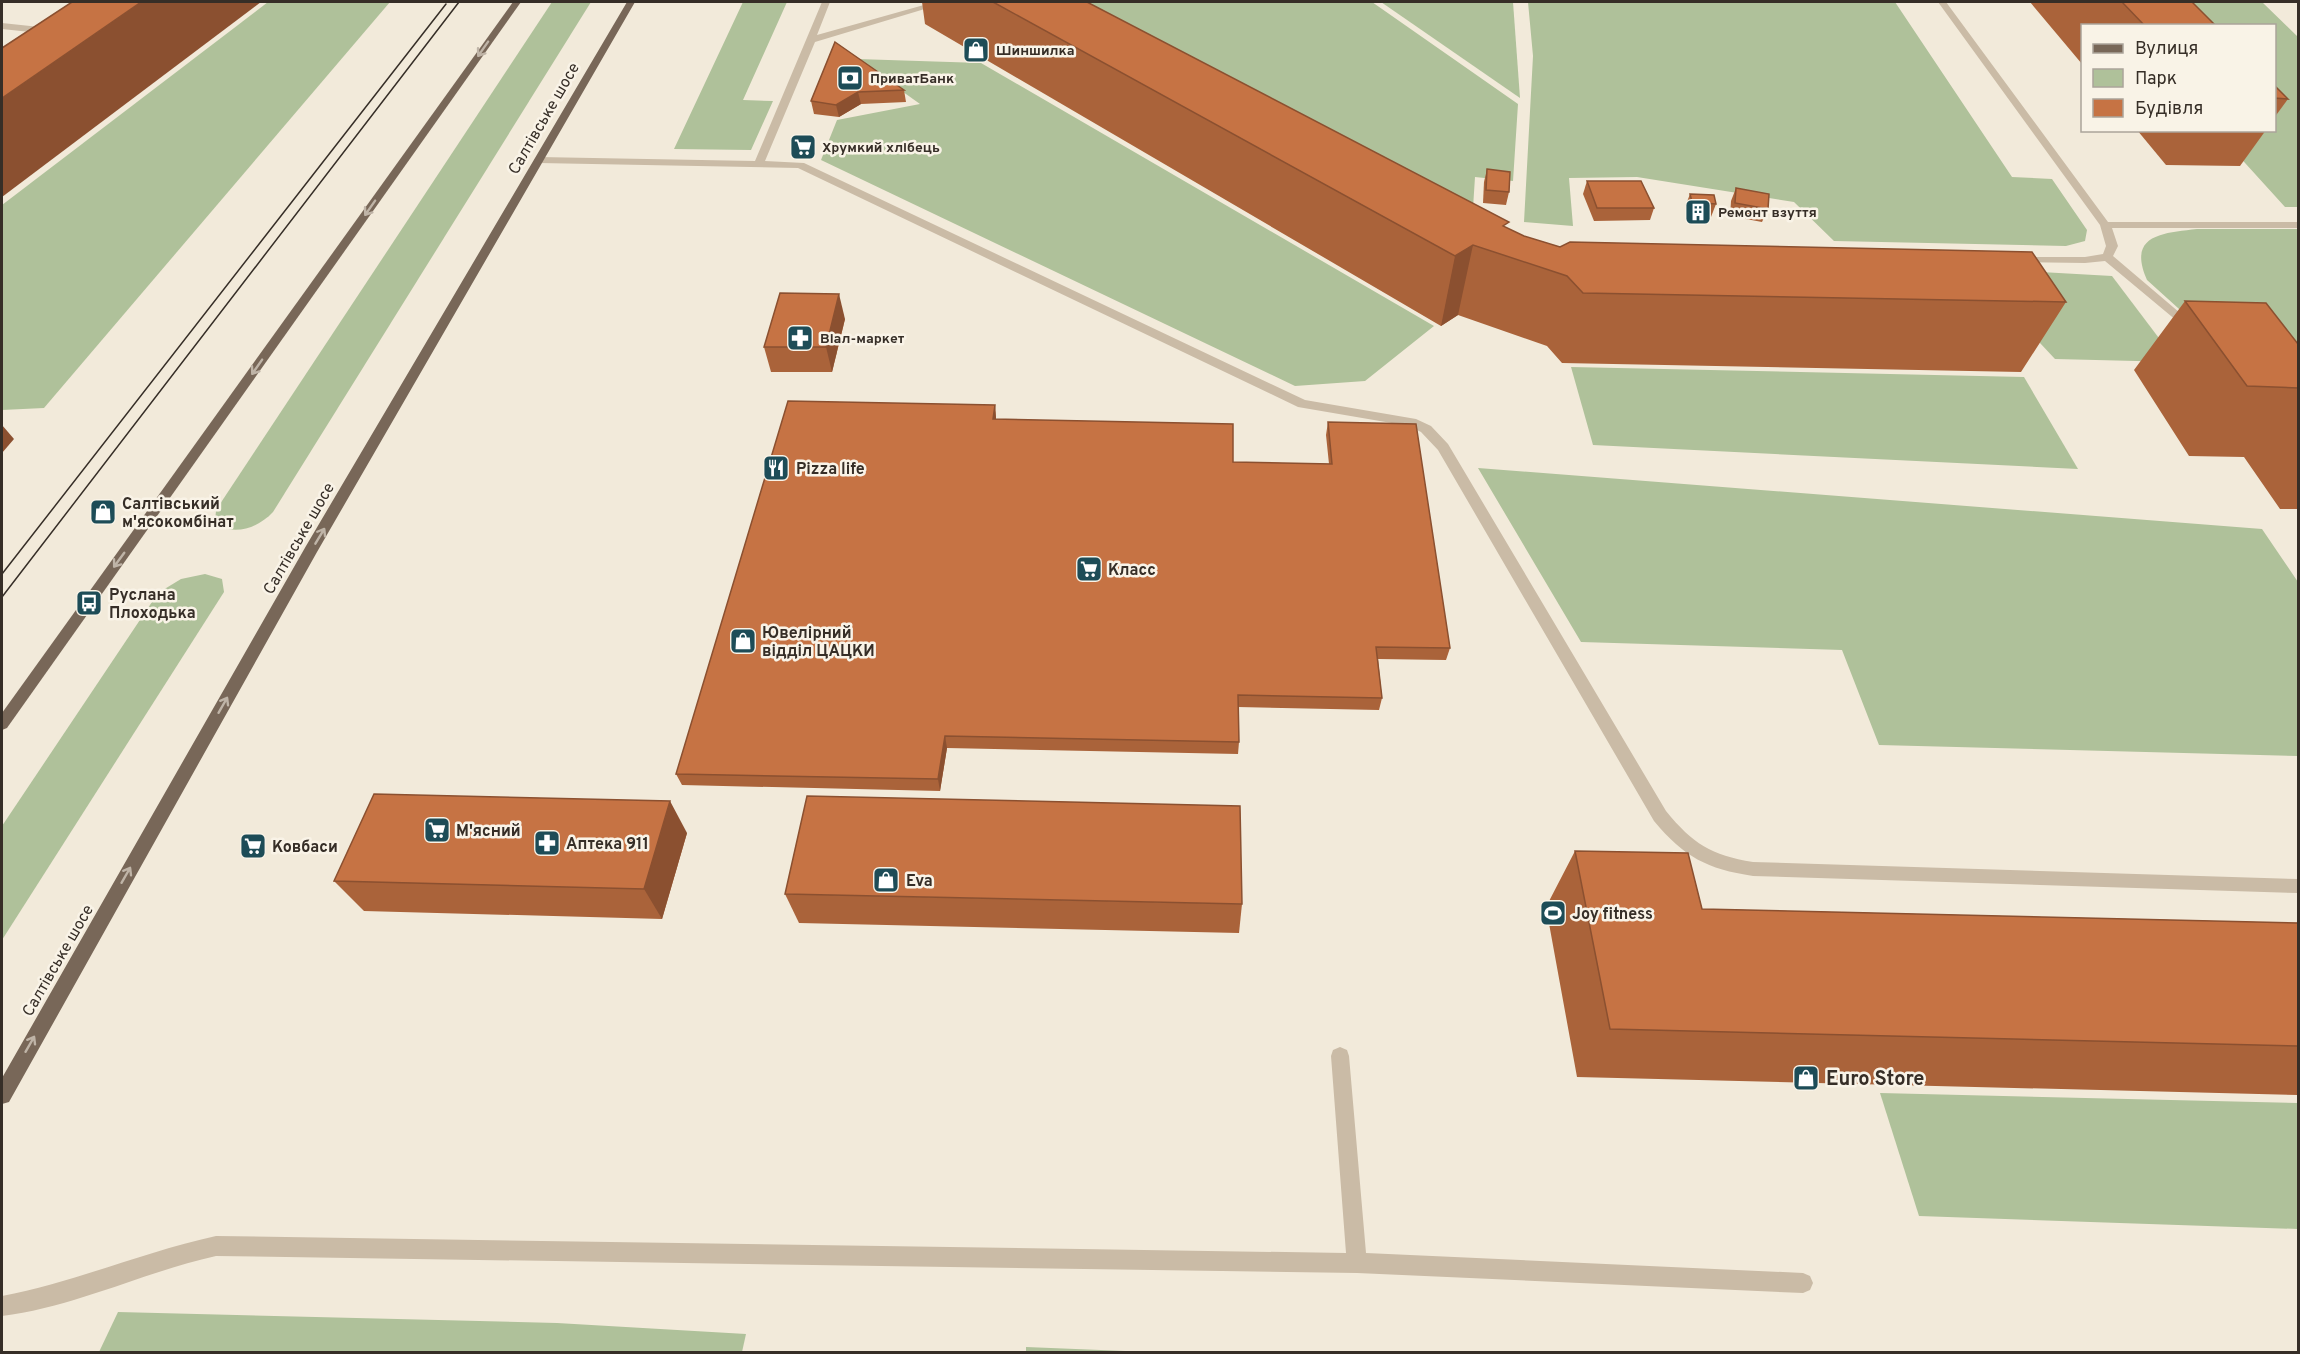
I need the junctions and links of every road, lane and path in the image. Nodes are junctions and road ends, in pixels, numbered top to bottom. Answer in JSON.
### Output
{"nodes":[{"id":1,"x":517,"y":2,"type":"edge"},
{"id":2,"x":631,"y":2,"type":"edge"},
{"id":3,"x":826,"y":2,"type":"edge"},
{"id":4,"x":1942,"y":2,"type":"edge"},
{"id":5,"x":934,"y":5,"type":"dead end"},
{"id":6,"x":2,"y":26,"type":"edge"},
{"id":7,"x":55,"y":32,"type":"edge"},
{"id":8,"x":812,"y":40,"type":"junction"},
{"id":9,"x":539,"y":160,"type":"junction"},
{"id":10,"x":759,"y":164,"type":"junction"},
{"id":11,"x":2105,"y":225,"type":"junction"},
{"id":12,"x":2298,"y":225,"type":"edge"},
{"id":13,"x":2107,"y":257,"type":"junction"},
{"id":14,"x":2007,"y":260,"type":"edge"},
{"id":15,"x":2202,"y":339,"type":"edge"},
{"id":16,"x":2,"y":723,"type":"edge"},
{"id":17,"x":2298,"y":886,"type":"edge"},
{"id":18,"x":1340,"y":1056,"type":"dead end"},
{"id":19,"x":2,"y":1095,"type":"edge"},
{"id":20,"x":1357,"y":1263,"type":"junction"},
{"id":21,"x":1803,"y":1283,"type":"dead end"},
{"id":22,"x":2,"y":1306,"type":"edge"}],
"edges":[{"from":1,"to":16,"type":"main road","one_way":true},
{"from":2,"to":9,"type":"main road","name":"Салтівське шосе"},
{"from":3,"to":8,"type":"lane"},
{"from":4,"to":11,"type":"lane"},
{"from":5,"to":8,"type":"lane"},
{"from":6,"to":7,"type":"lane"},
{"from":8,"to":10,"type":"lane"},
{"from":9,"to":10,"type":"lane"},
{"from":19,"to":9,"type":"main road","name":"Салтівське шосе","one_way":true},
{"from":10,"to":17,"type":"lane"},
{"from":11,"to":12,"type":"lane"},
{"from":11,"to":13,"type":"lane"},
{"from":13,"to":14,"type":"lane"},
{"from":13,"to":15,"type":"lane"},
{"from":18,"to":20,"type":"lane"},
{"from":20,"to":21,"type":"lane"},
{"from":20,"to":22,"type":"lane"}]}
